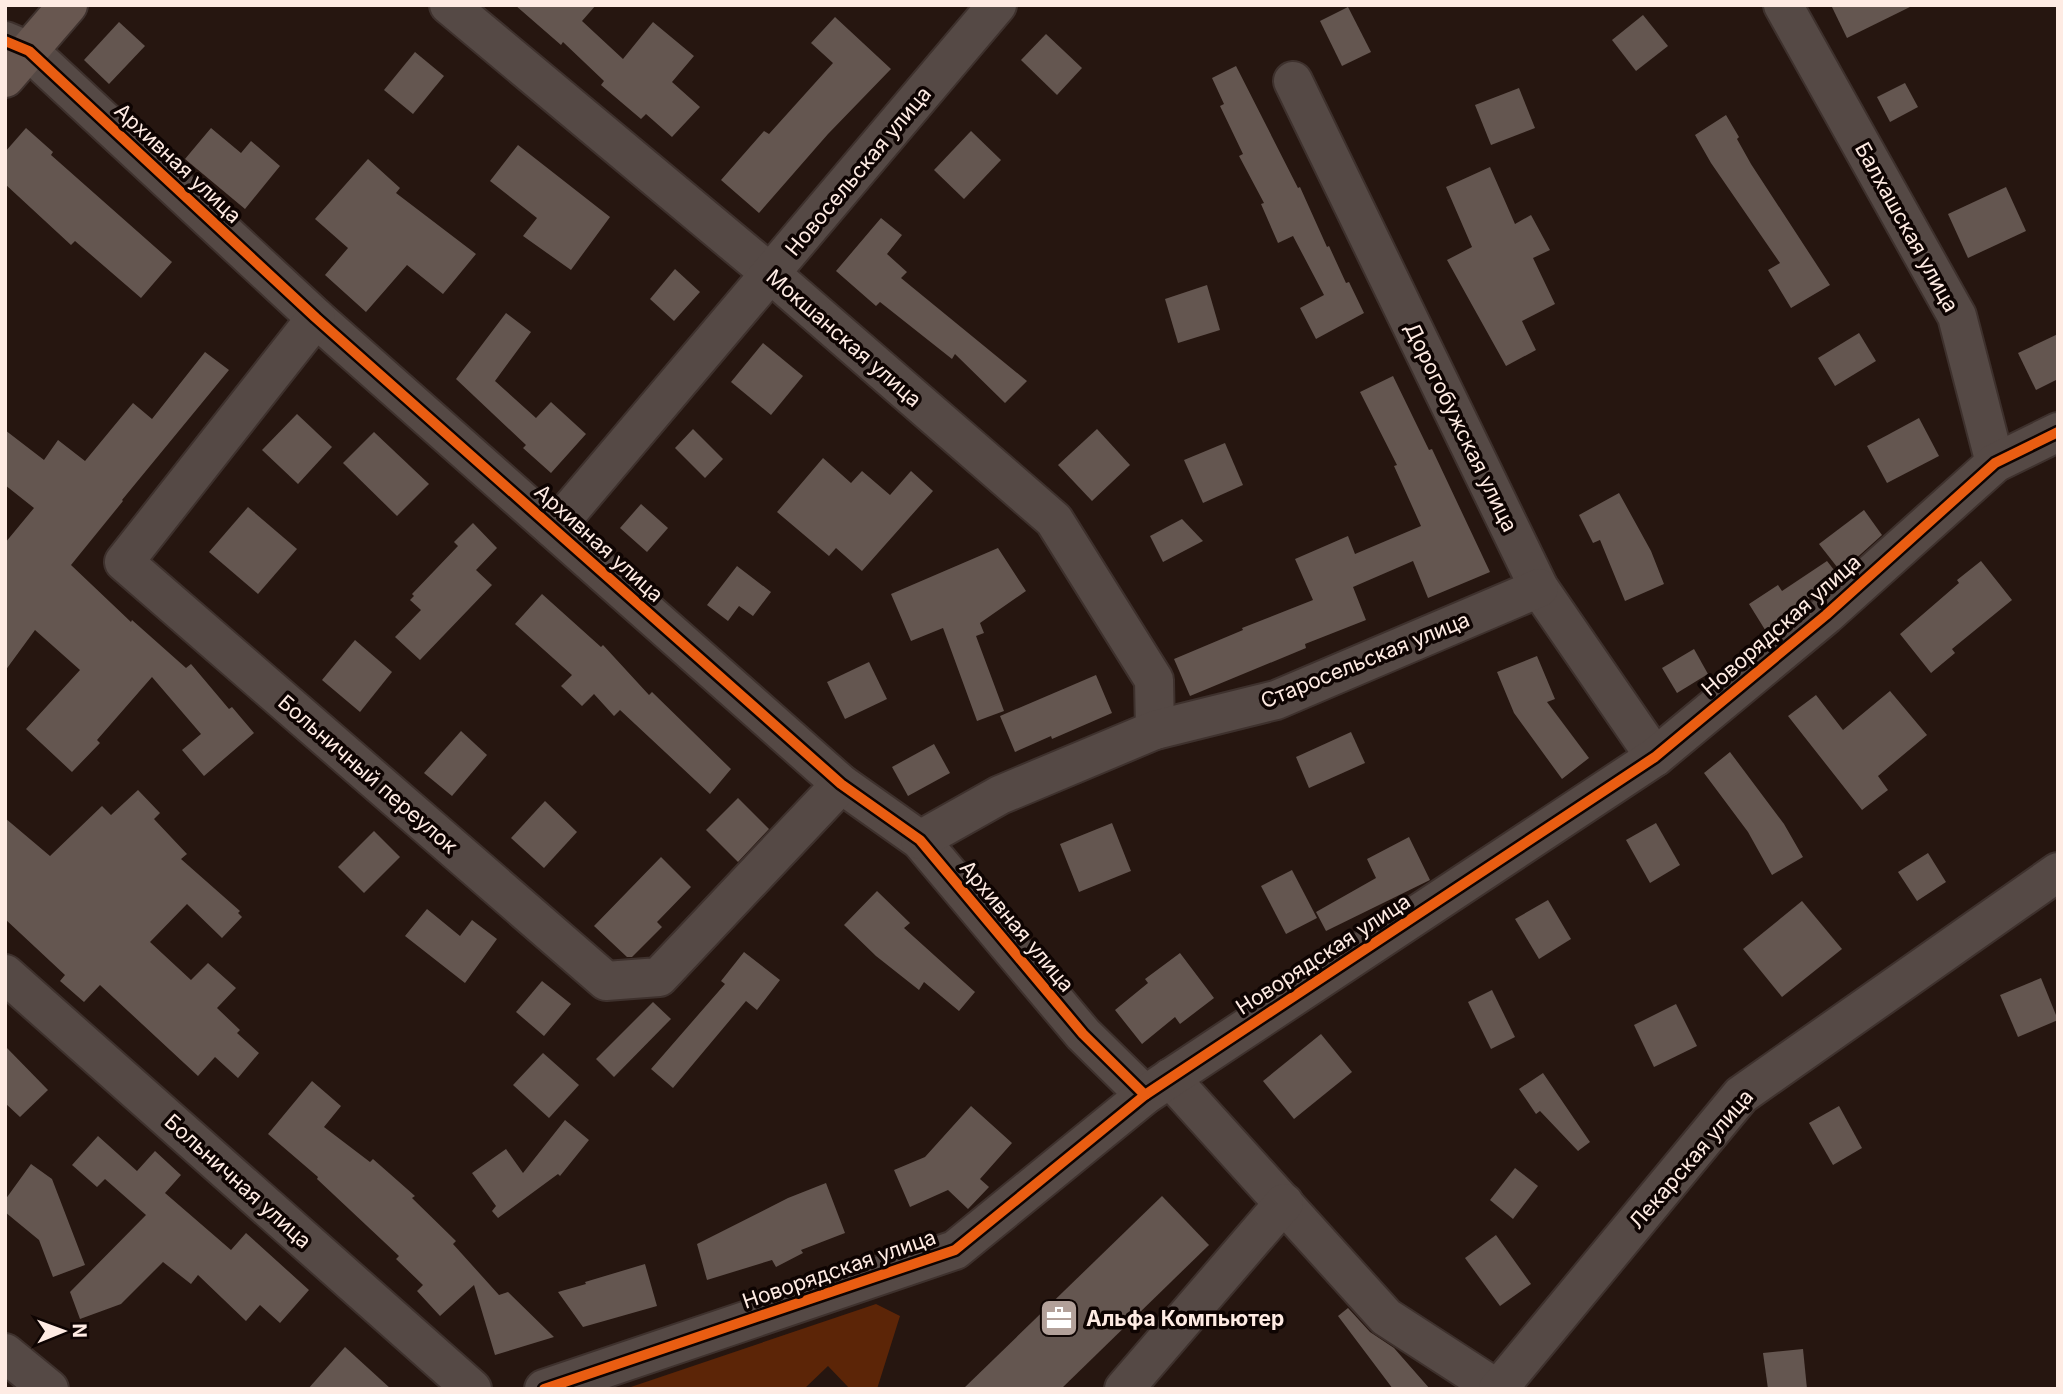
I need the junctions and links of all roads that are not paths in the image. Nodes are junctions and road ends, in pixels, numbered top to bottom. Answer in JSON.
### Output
{"nodes":[{"id":1,"x":68,"y":5,"type":"edge"},
{"id":2,"x":449,"y":5,"type":"edge"},
{"id":3,"x":997,"y":5,"type":"edge"},
{"id":4,"x":1783,"y":5,"type":"edge"},
{"id":5,"x":13,"y":57,"type":"edge"},
{"id":6,"x":1293,"y":81,"type":"dead end"},
{"id":7,"x":771,"y":274,"type":"junction"},
{"id":8,"x":316,"y":318,"type":"junction"},
{"id":9,"x":2058,"y":432,"type":"edge"},
{"id":10,"x":1995,"y":463,"type":"junction"},
{"id":11,"x":554,"y":529,"type":"junction"},
{"id":12,"x":1539,"y":588,"type":"junction"},
{"id":13,"x":1155,"y":730,"type":"junction"},
{"id":14,"x":1655,"y":757,"type":"junction"},
{"id":15,"x":841,"y":784,"type":"junction"},
{"id":16,"x":920,"y":841,"type":"junction"},
{"id":17,"x":2058,"y":872,"type":"edge"},
{"id":18,"x":5,"y":974,"type":"edge"},
{"id":19,"x":1157,"y":1086,"type":"junction"},
{"id":20,"x":1284,"y":1203,"type":"junction"},
{"id":21,"x":5,"y":1353,"type":"edge"},
{"id":22,"x":49,"y":1389,"type":"edge"},
{"id":23,"x":472,"y":1389,"type":"edge"},
{"id":24,"x":544,"y":1389,"type":"edge"},
{"id":25,"x":1124,"y":1389,"type":"edge"},
{"id":26,"x":1497,"y":1389,"type":"edge"}],
"edges":[{"from":1,"to":5,"type":"main road"},
{"from":2,"to":7,"type":"street","name":"Мокшанская улица"},
{"from":3,"to":7,"type":"street","name":"Новосельская улица"},
{"from":4,"to":10,"type":"street","name":"Балхашская улица"},
{"from":5,"to":8,"type":"street","name":"Архивная улица"},
{"from":6,"to":12,"type":"street","name":"Дорогобужская улица"},
{"from":7,"to":11,"type":"street","name":"Новосельская улица"},
{"from":7,"to":13,"type":"street","name":"Мокшанская улица"},
{"from":8,"to":11,"type":"street","name":"Архивная улица"},
{"from":8,"to":15,"type":"street","name":"Больничный переулок"},
{"from":9,"to":10,"type":"street","name":"Новорядская улица"},
{"from":10,"to":14,"type":"street","name":"Новорядская улица"},
{"from":11,"to":15,"type":"street","name":"Архивная улица"},
{"from":12,"to":13,"type":"street","name":"Старосельская улица"},
{"from":12,"to":14,"type":"street","name":"Дорогобужская улица"},
{"from":13,"to":16,"type":"street","name":"Старосельская улица"},
{"from":14,"to":19,"type":"street","name":"Новорядская улица"},
{"from":15,"to":16,"type":"street","name":"Архивная улица"},
{"from":16,"to":19,"type":"street","name":"Архивная улица"},
{"from":17,"to":26,"type":"street","name":"Лекарская улица"},
{"from":18,"to":23,"type":"street","name":"Больничная улица"},
{"from":19,"to":20,"type":"street","name":"Архивная улица"},
{"from":19,"to":24,"type":"street","name":"Новорядская улица"},
{"from":20,"to":25,"type":"street"},
{"from":20,"to":26,"type":"street","name":"Архивная улица"},
{"from":21,"to":22,"type":"street"}]}
